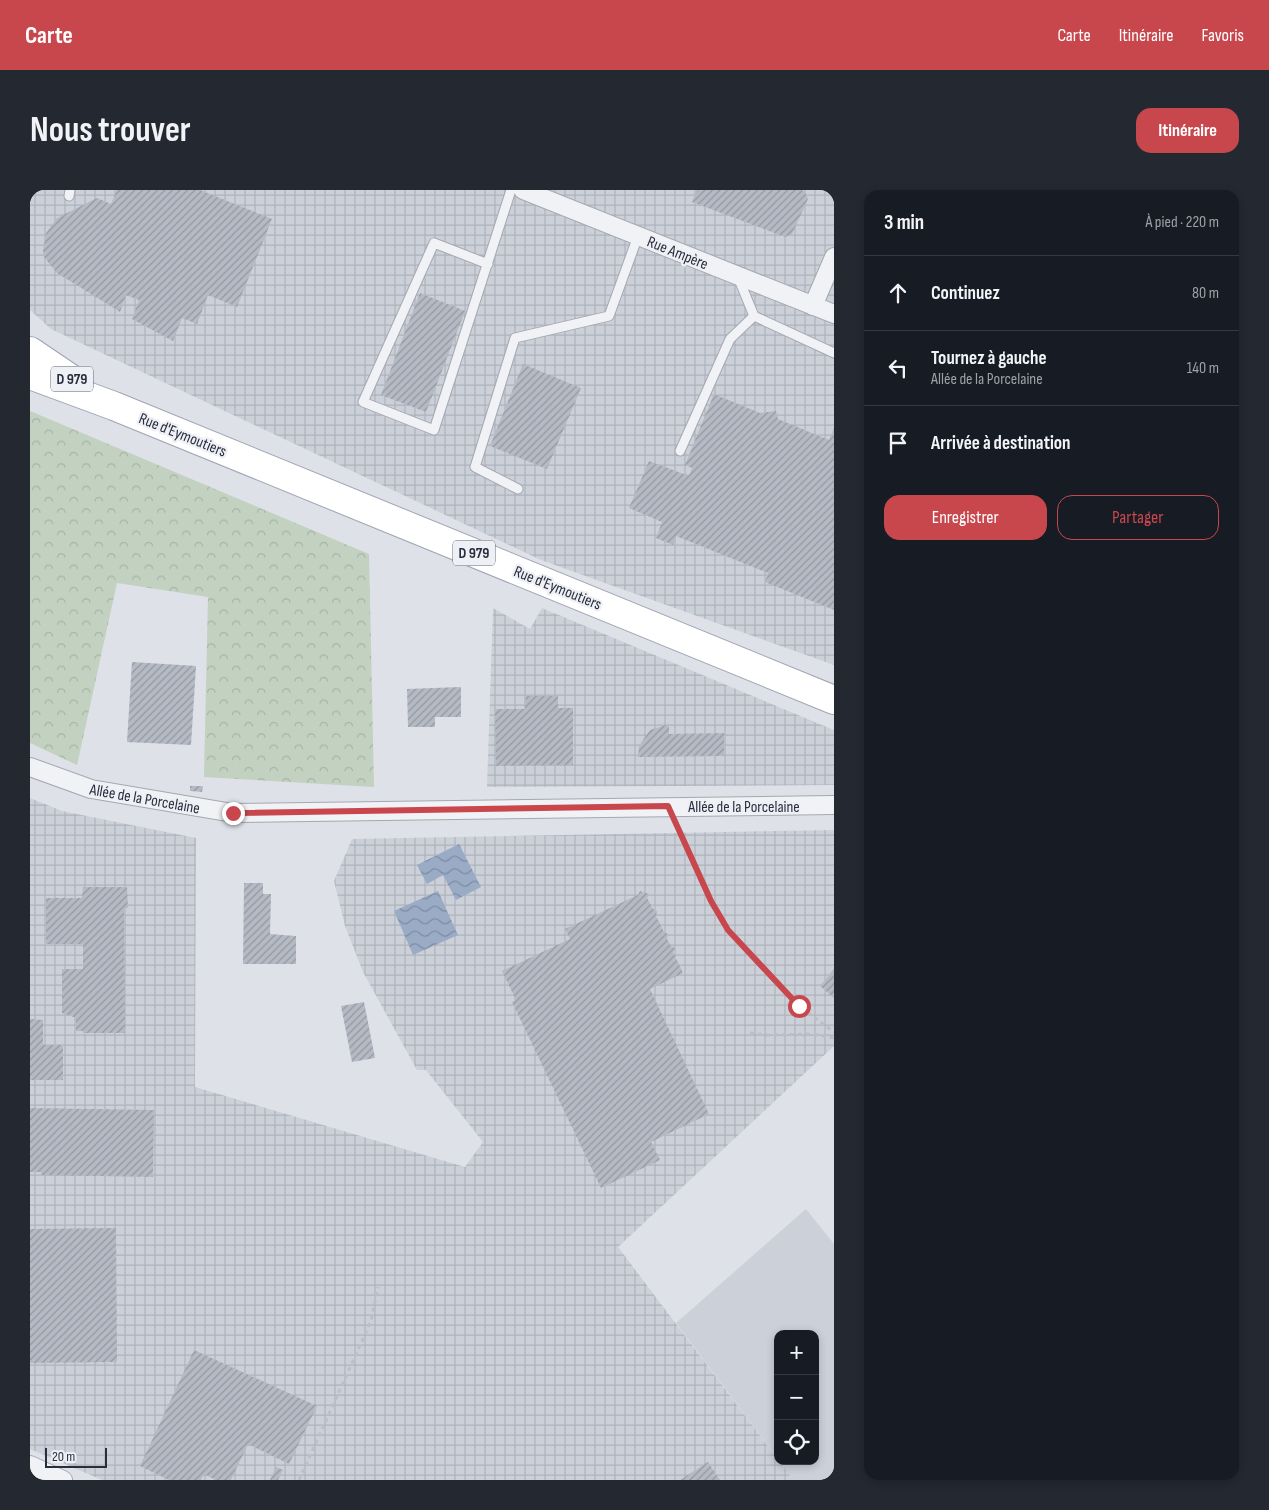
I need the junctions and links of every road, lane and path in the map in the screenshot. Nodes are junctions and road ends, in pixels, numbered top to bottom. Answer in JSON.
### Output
{"nodes":[{"id":1,"x":511,"y":190,"type":"edge"},
{"id":2,"x":523,"y":190,"type":"edge"},
{"id":3,"x":638,"y":236,"type":"junction"},
{"id":4,"x":834,"y":257,"type":"edge"},
{"id":5,"x":488,"y":264,"type":"junction"},
{"id":6,"x":738,"y":276,"type":"junction"},
{"id":7,"x":813,"y":306,"type":"junction"},
{"id":8,"x":834,"y":314,"type":"edge"},
{"id":9,"x":754,"y":316,"type":"junction"},
{"id":10,"x":30,"y":351,"type":"edge"},
{"id":11,"x":834,"y":353,"type":"edge"},
{"id":12,"x":30,"y":375,"type":"edge"},
{"id":13,"x":114,"y":406,"type":"junction"},
{"id":14,"x":680,"y":451,"type":"dead end"},
{"id":15,"x":518,"y":489,"type":"dead end"},
{"id":16,"x":834,"y":700,"type":"edge"},
{"id":17,"x":30,"y":767,"type":"edge"},
{"id":18,"x":834,"y":805,"type":"edge"},
{"id":19,"x":668,"y":806,"type":"junction"},
{"id":20,"x":834,"y":1032,"type":"edge"},
{"id":21,"x":750,"y":1033,"type":"dead end"},
{"id":22,"x":834,"y":1038,"type":"edge"},
{"id":23,"x":378,"y":1287,"type":"dead end"},
{"id":24,"x":30,"y":1465,"type":"edge"},
{"id":25,"x":63,"y":1480,"type":"edge"},
{"id":26,"x":299,"y":1480,"type":"edge"}],
"edges":[{"from":1,"to":5,"type":"lane"},
{"from":2,"to":3,"type":"street","name":"Rue Ampère"},
{"from":3,"to":6,"type":"street","name":"Rue Ampère"},
{"from":3,"to":15,"type":"lane"},
{"from":4,"to":7,"type":"street"},
{"from":5,"to":5,"type":"lane"},
{"from":6,"to":7,"type":"street","name":"Rue Ampère"},
{"from":6,"to":9,"type":"lane"},
{"from":7,"to":8,"type":"street","name":"Rue Ampère"},
{"from":9,"to":11,"type":"lane"},
{"from":9,"to":14,"type":"lane"},
{"from":10,"to":13,"type":"main road","number":"D 979"},
{"from":12,"to":13,"type":"main road","number":"D 979"},
{"from":13,"to":16,"type":"main road","name":"Rue d'Eymoutiers","number":"D 979"},
{"from":17,"to":19,"type":"street","name":"Allée de la Porcelaine"},
{"from":18,"to":19,"type":"street","name":"Allée de la Porcelaine"},
{"from":19,"to":20,"type":"path"},
{"from":21,"to":22,"type":"path"},
{"from":23,"to":26,"type":"path"},
{"from":24,"to":25,"type":"street"}]}
